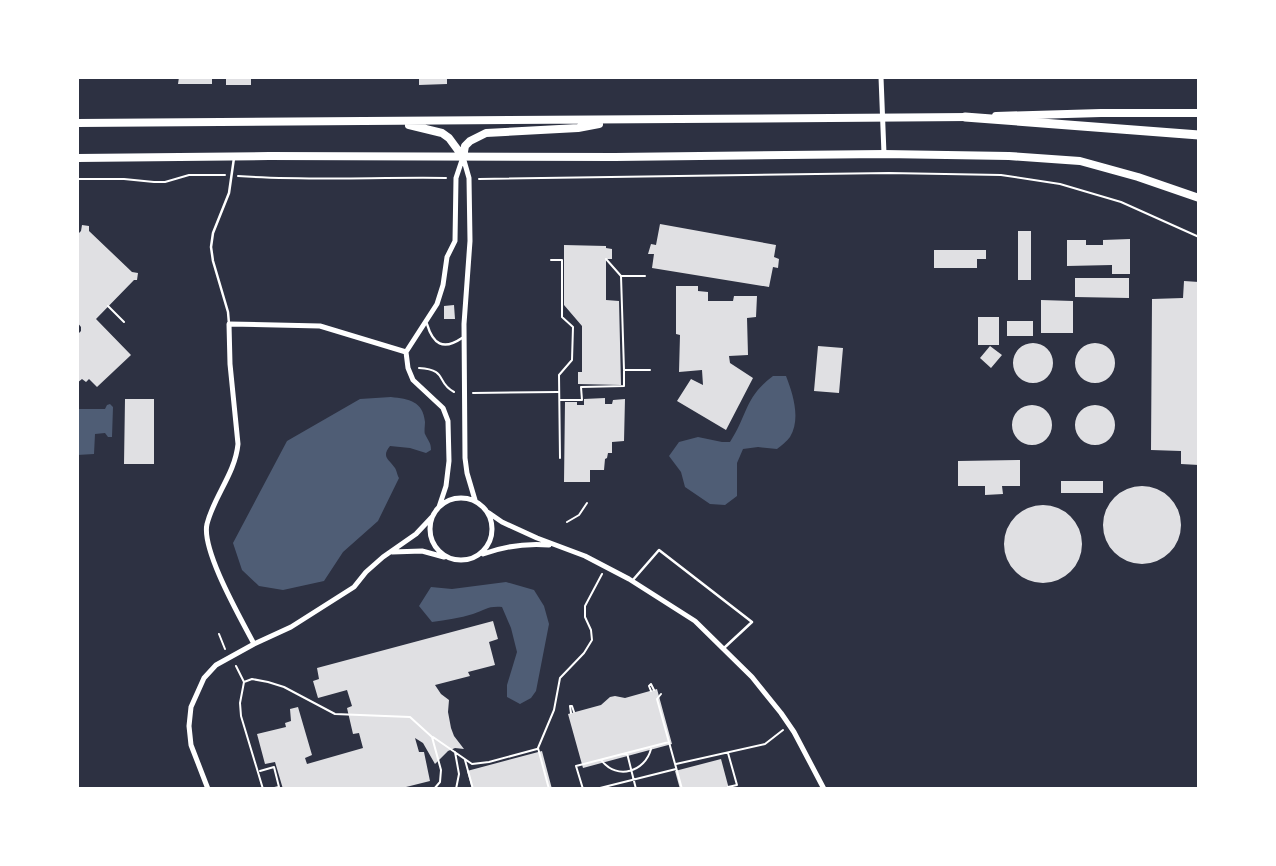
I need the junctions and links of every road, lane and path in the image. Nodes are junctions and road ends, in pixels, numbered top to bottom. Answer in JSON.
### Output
{"nodes":[{"id":1,"x":881,"y":77,"type":"edge"},
{"id":2,"x":1199,"y":113,"type":"edge"},
{"id":3,"x":965,"y":117,"type":"junction"},
{"id":4,"x":883,"y":118,"type":"junction"},
{"id":5,"x":622,"y":119,"type":"junction"},
{"id":6,"x":385,"y":121,"type":"junction"},
{"id":7,"x":77,"y":123,"type":"edge"},
{"id":8,"x":1199,"y":135,"type":"edge"},
{"id":9,"x":884,"y":154,"type":"junction"},
{"id":10,"x":234,"y":156,"type":"junction"},
{"id":11,"x":463,"y":157,"type":"junction"},
{"id":12,"x":77,"y":158,"type":"edge"},
{"id":13,"x":231,"y":176,"type":"junction"},
{"id":14,"x":456,"y":178,"type":"junction"},
{"id":15,"x":469,"y":178,"type":"junction"},
{"id":16,"x":77,"y":179,"type":"edge"},
{"id":17,"x":1199,"y":198,"type":"edge"},
{"id":18,"x":1199,"y":237,"type":"edge"},
{"id":19,"x":606,"y":259,"type":"dead end"},
{"id":20,"x":551,"y":260,"type":"dead end"},
{"id":21,"x":621,"y":276,"type":"junction"},
{"id":22,"x":645,"y":276,"type":"dead end"},
{"id":23,"x":108,"y":306,"type":"dead end"},
{"id":24,"x":426,"y":321,"type":"junction"},
{"id":25,"x":124,"y":322,"type":"dead end"},
{"id":26,"x":229,"y":324,"type":"junction"},
{"id":27,"x":464,"y":337,"type":"junction"},
{"id":28,"x":406,"y":352,"type":"junction"},
{"id":29,"x":417,"y":368,"type":"dead end"},
{"id":30,"x":624,"y":370,"type":"junction"},
{"id":31,"x":650,"y":370,"type":"dead end"},
{"id":32,"x":559,"y":391,"type":"junction"},
{"id":33,"x":459,"y":392,"type":"dead end"},
{"id":34,"x":473,"y":393,"type":"dead end"},
{"id":35,"x":559,"y":400,"type":"junction"},
{"id":36,"x":560,"y":458,"type":"dead end"},
{"id":37,"x":475,"y":500,"type":"junction"},
{"id":38,"x":587,"y":503,"type":"dead end"},
{"id":39,"x":439,"y":507,"type":"junction"},
{"id":40,"x":489,"y":513,"type":"junction"},
{"id":41,"x":432,"y":517,"type":"junction"},
{"id":42,"x":567,"y":522,"type":"dead end"},
{"id":43,"x":555,"y":545,"type":"junction"},
{"id":44,"x":392,"y":552,"type":"junction"},
{"id":45,"x":449,"y":558,"type":"junction"},
{"id":46,"x":474,"y":558,"type":"junction"},
{"id":47,"x":602,"y":573,"type":"dead end"},
{"id":48,"x":632,"y":581,"type":"junction"},
{"id":49,"x":219,"y":634,"type":"dead end"},
{"id":50,"x":254,"y":644,"type":"junction"},
{"id":51,"x":723,"y":649,"type":"junction"},
{"id":52,"x":226,"y":651,"type":"dead end"},
{"id":53,"x":233,"y":662,"type":"dead end"},
{"id":54,"x":244,"y":682,"type":"junction"},
{"id":55,"x":661,"y":694,"type":"dead end"},
{"id":56,"x":784,"y":730,"type":"dead end"},
{"id":57,"x":432,"y":737,"type":"junction"},
{"id":58,"x":669,"y":742,"type":"junction"},
{"id":59,"x":651,"y":747,"type":"junction"},
{"id":60,"x":538,"y":748,"type":"junction"},
{"id":61,"x":455,"y":752,"type":"junction"},
{"id":62,"x":727,"y":752,"type":"junction"},
{"id":63,"x":627,"y":753,"type":"junction"},
{"id":64,"x":465,"y":759,"type":"junction"},
{"id":65,"x":601,"y":760,"type":"junction"},
{"id":66,"x":676,"y":764,"type":"junction"},
{"id":67,"x":677,"y":769,"type":"junction"},
{"id":68,"x":631,"y":771,"type":"junction"},
{"id":69,"x":257,"y":772,"type":"junction"},
{"id":70,"x":634,"y":779,"type":"junction"},
{"id":71,"x":728,"y":787,"type":"dead end"},
{"id":72,"x":208,"y":789,"type":"edge"},
{"id":73,"x":263,"y":789,"type":"edge"},
{"id":74,"x":270,"y":789,"type":"edge"},
{"id":75,"x":434,"y":789,"type":"edge"},
{"id":76,"x":456,"y":789,"type":"edge"},
{"id":77,"x":473,"y":789,"type":"edge"},
{"id":78,"x":549,"y":789,"type":"edge"},
{"id":79,"x":583,"y":789,"type":"edge"},
{"id":80,"x":596,"y":789,"type":"edge"},
{"id":81,"x":636,"y":789,"type":"edge"},
{"id":82,"x":682,"y":789,"type":"edge"},
{"id":83,"x":824,"y":789,"type":"edge"}],
"edges":[{"from":1,"to":4,"type":"street"},
{"from":2,"to":3,"type":"main road"},
{"from":3,"to":4,"type":"main road"},
{"from":3,"to":8,"type":"highway"},
{"from":4,"to":5,"type":"main road"},
{"from":4,"to":9,"type":"street"},
{"from":5,"to":6,"type":"main road"},
{"from":5,"to":11,"type":"main road"},
{"from":6,"to":7,"type":"main road"},
{"from":6,"to":11,"type":"main road"},
{"from":9,"to":11,"type":"main road"},
{"from":9,"to":17,"type":"main road"},
{"from":10,"to":11,"type":"main road"},
{"from":10,"to":12,"type":"main road"},
{"from":10,"to":13,"type":"lane"},
{"from":11,"to":14,"type":"street"},
{"from":11,"to":15,"type":"street"},
{"from":13,"to":14,"type":"path"},
{"from":13,"to":16,"type":"path"},
{"from":13,"to":26,"type":"lane"},
{"from":14,"to":24,"type":"street"},
{"from":15,"to":18,"type":"path"},
{"from":15,"to":27,"type":"street"},
{"from":19,"to":21,"type":"path"},
{"from":20,"to":32,"type":"path"},
{"from":21,"to":22,"type":"path"},
{"from":21,"to":30,"type":"path"},
{"from":23,"to":25,"type":"path"},
{"from":24,"to":27,"type":"lane"},
{"from":24,"to":28,"type":"street"},
{"from":26,"to":28,"type":"street"},
{"from":26,"to":50,"type":"street"},
{"from":27,"to":37,"type":"street"},
{"from":28,"to":39,"type":"street"},
{"from":29,"to":33,"type":"path"},
{"from":30,"to":31,"type":"path"},
{"from":30,"to":35,"type":"path"},
{"from":32,"to":34,"type":"path"},
{"from":32,"to":35,"type":"path"},
{"from":35,"to":36,"type":"path"},
{"from":37,"to":39,"type":"street"},
{"from":37,"to":40,"type":"street"},
{"from":38,"to":42,"type":"path"},
{"from":39,"to":41,"type":"street"},
{"from":40,"to":43,"type":"street"},
{"from":40,"to":46,"type":"street"},
{"from":41,"to":44,"type":"street"},
{"from":41,"to":45,"type":"street"},
{"from":43,"to":46,"type":"street"},
{"from":43,"to":48,"type":"street"},
{"from":44,"to":45,"type":"street"},
{"from":44,"to":50,"type":"street"},
{"from":45,"to":46,"type":"street"},
{"from":47,"to":60,"type":"path"},
{"from":48,"to":51,"type":"street"},
{"from":48,"to":51,"type":"lane"},
{"from":49,"to":52,"type":"path"},
{"from":50,"to":72,"type":"street"},
{"from":51,"to":83,"type":"street"},
{"from":53,"to":54,"type":"path"},
{"from":54,"to":57,"type":"path"},
{"from":54,"to":69,"type":"path"},
{"from":55,"to":58,"type":"path"},
{"from":56,"to":62,"type":"path"},
{"from":57,"to":61,"type":"path"},
{"from":57,"to":75,"type":"path"},
{"from":58,"to":59,"type":"path"},
{"from":58,"to":66,"type":"path"},
{"from":59,"to":63,"type":"path"},
{"from":59,"to":68,"type":"path"},
{"from":60,"to":64,"type":"path"},
{"from":60,"to":78,"type":"path"},
{"from":61,"to":64,"type":"path"},
{"from":61,"to":76,"type":"path"},
{"from":62,"to":66,"type":"path"},
{"from":62,"to":71,"type":"path"},
{"from":63,"to":65,"type":"path"},
{"from":63,"to":68,"type":"path"},
{"from":64,"to":77,"type":"path"},
{"from":65,"to":68,"type":"path"},
{"from":65,"to":79,"type":"path"},
{"from":66,"to":67,"type":"path"},
{"from":67,"to":70,"type":"path"},
{"from":67,"to":82,"type":"path"},
{"from":68,"to":70,"type":"path"},
{"from":69,"to":73,"type":"path"},
{"from":69,"to":74,"type":"path"},
{"from":70,"to":80,"type":"path"},
{"from":70,"to":81,"type":"path"}]}
